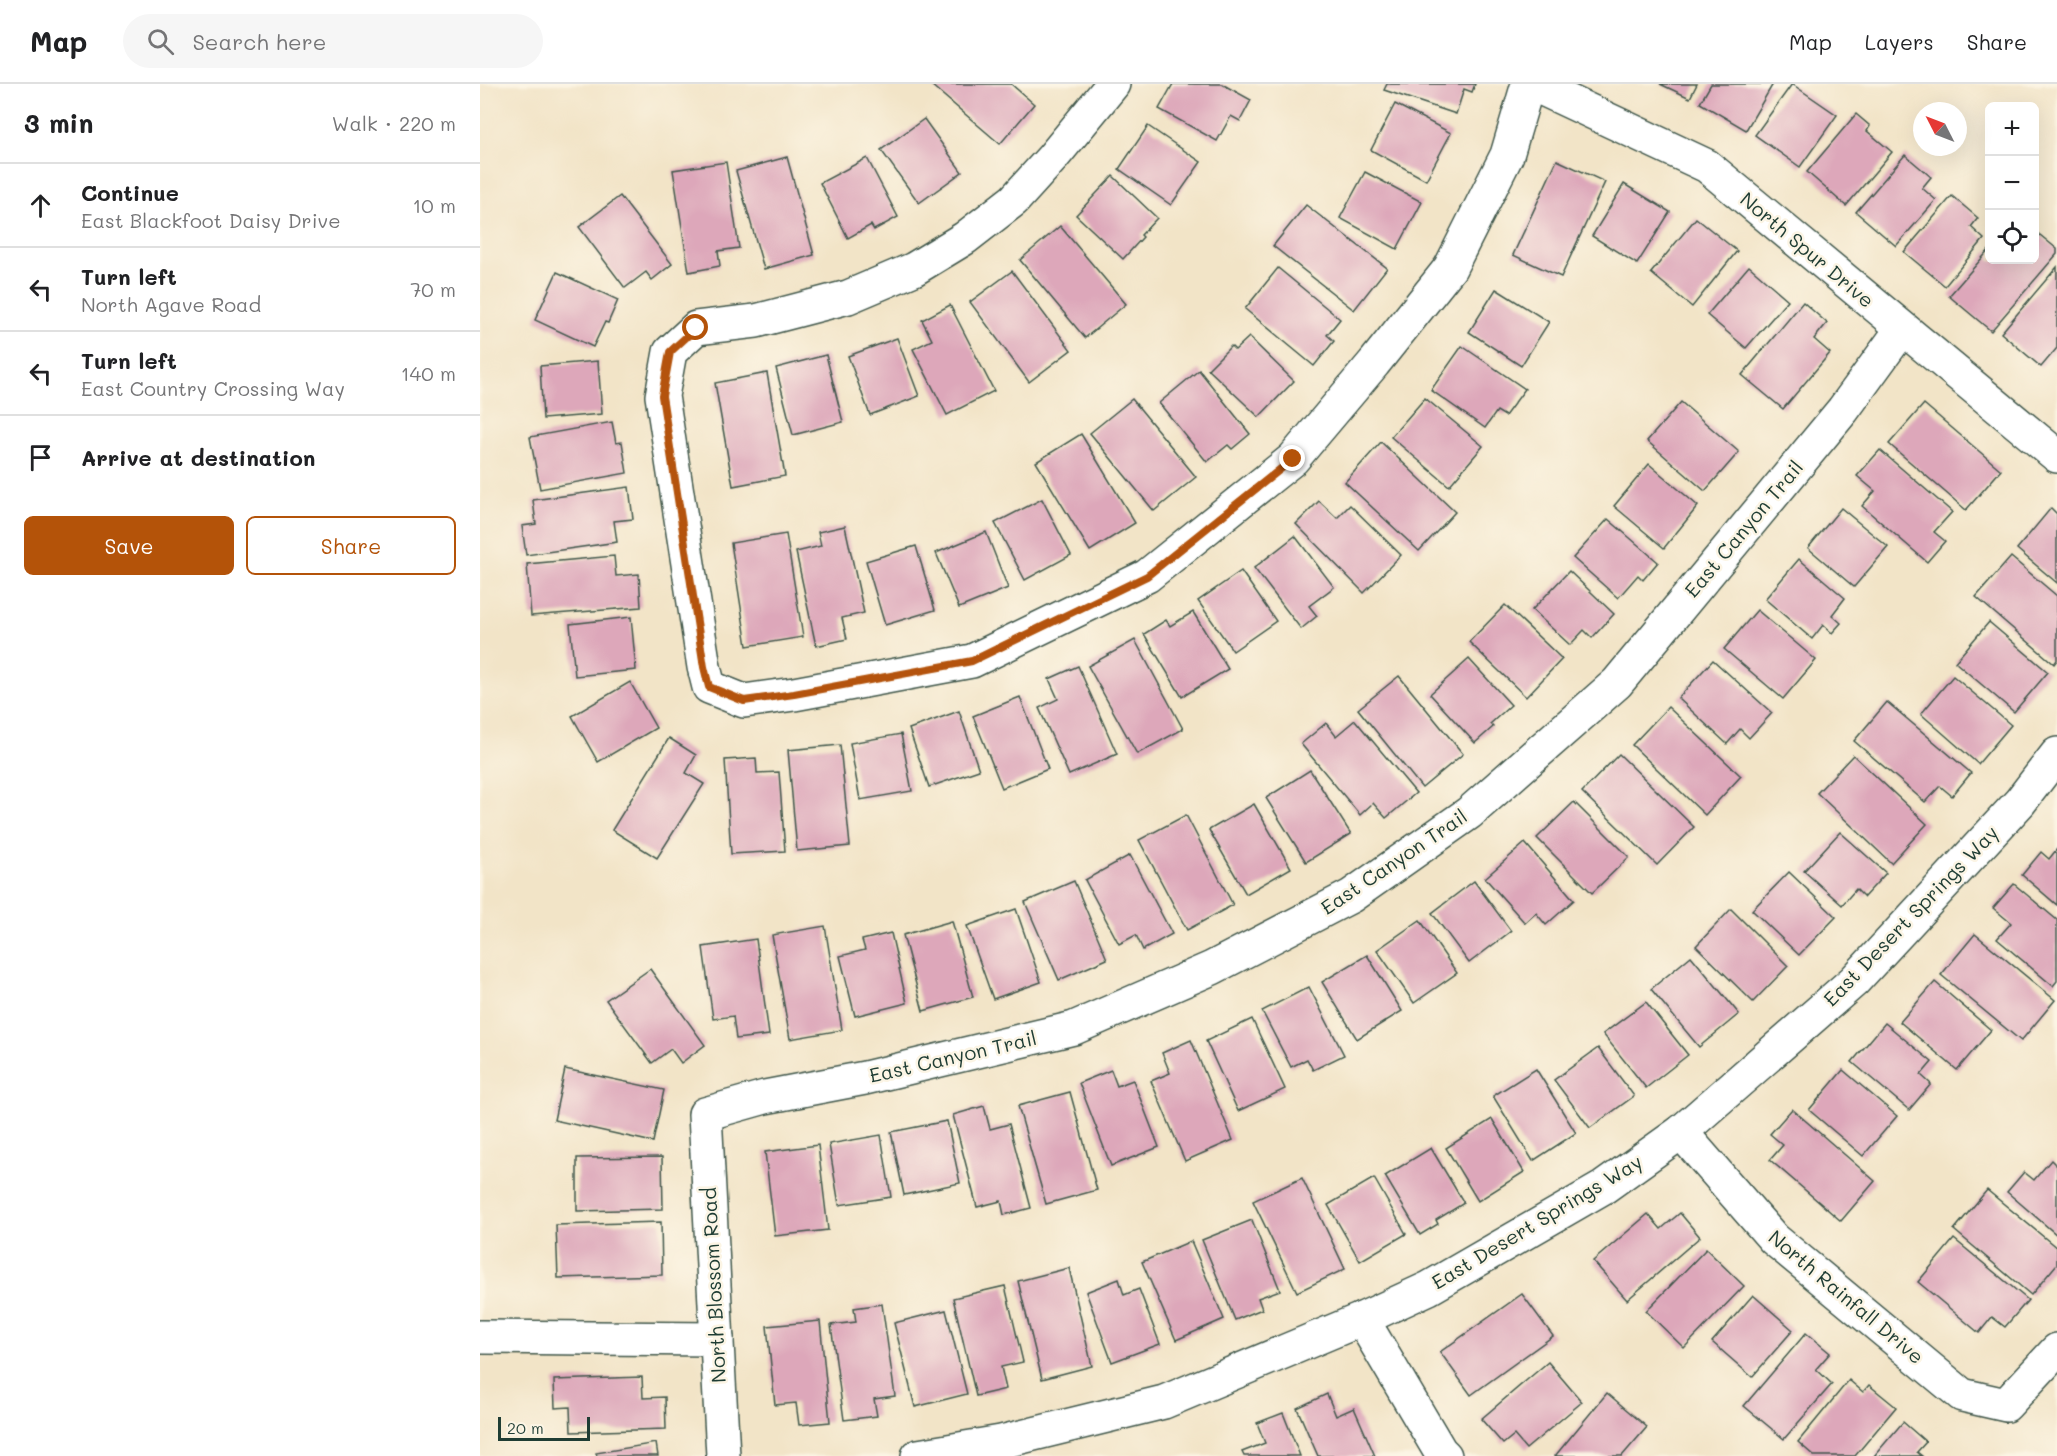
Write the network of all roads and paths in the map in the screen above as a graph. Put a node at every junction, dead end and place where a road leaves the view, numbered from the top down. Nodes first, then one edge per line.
1 (1113, 84) edge
2 (1530, 84) edge
3 (1902, 329) junction
4 (2057, 456) edge
5 (2057, 754) edge
6 (705, 1114) joint
7 (1682, 1132) junction
8 (1362, 1319) junction
9 (480, 1337) edge
10 (717, 1339) junction
11 (2057, 1350) edge
12 (723, 1456) edge
13 (918, 1456) edge
14 (1445, 1456) edge

1 - 2 street
2 - 3 street, North Spur Drive
3 - 4 street, North Spur Drive
3 - 6 street, East Canyon Trail
5 - 7 street, East Desert Springs Way
6 - 10 street, North Blossom Road
7 - 8 street, East Desert Springs Way
7 - 11 street, North Rainfall Drive
8 - 13 street, East Desert Springs Way
8 - 14 street
9 - 10 street
10 - 12 street, North Blossom Road

